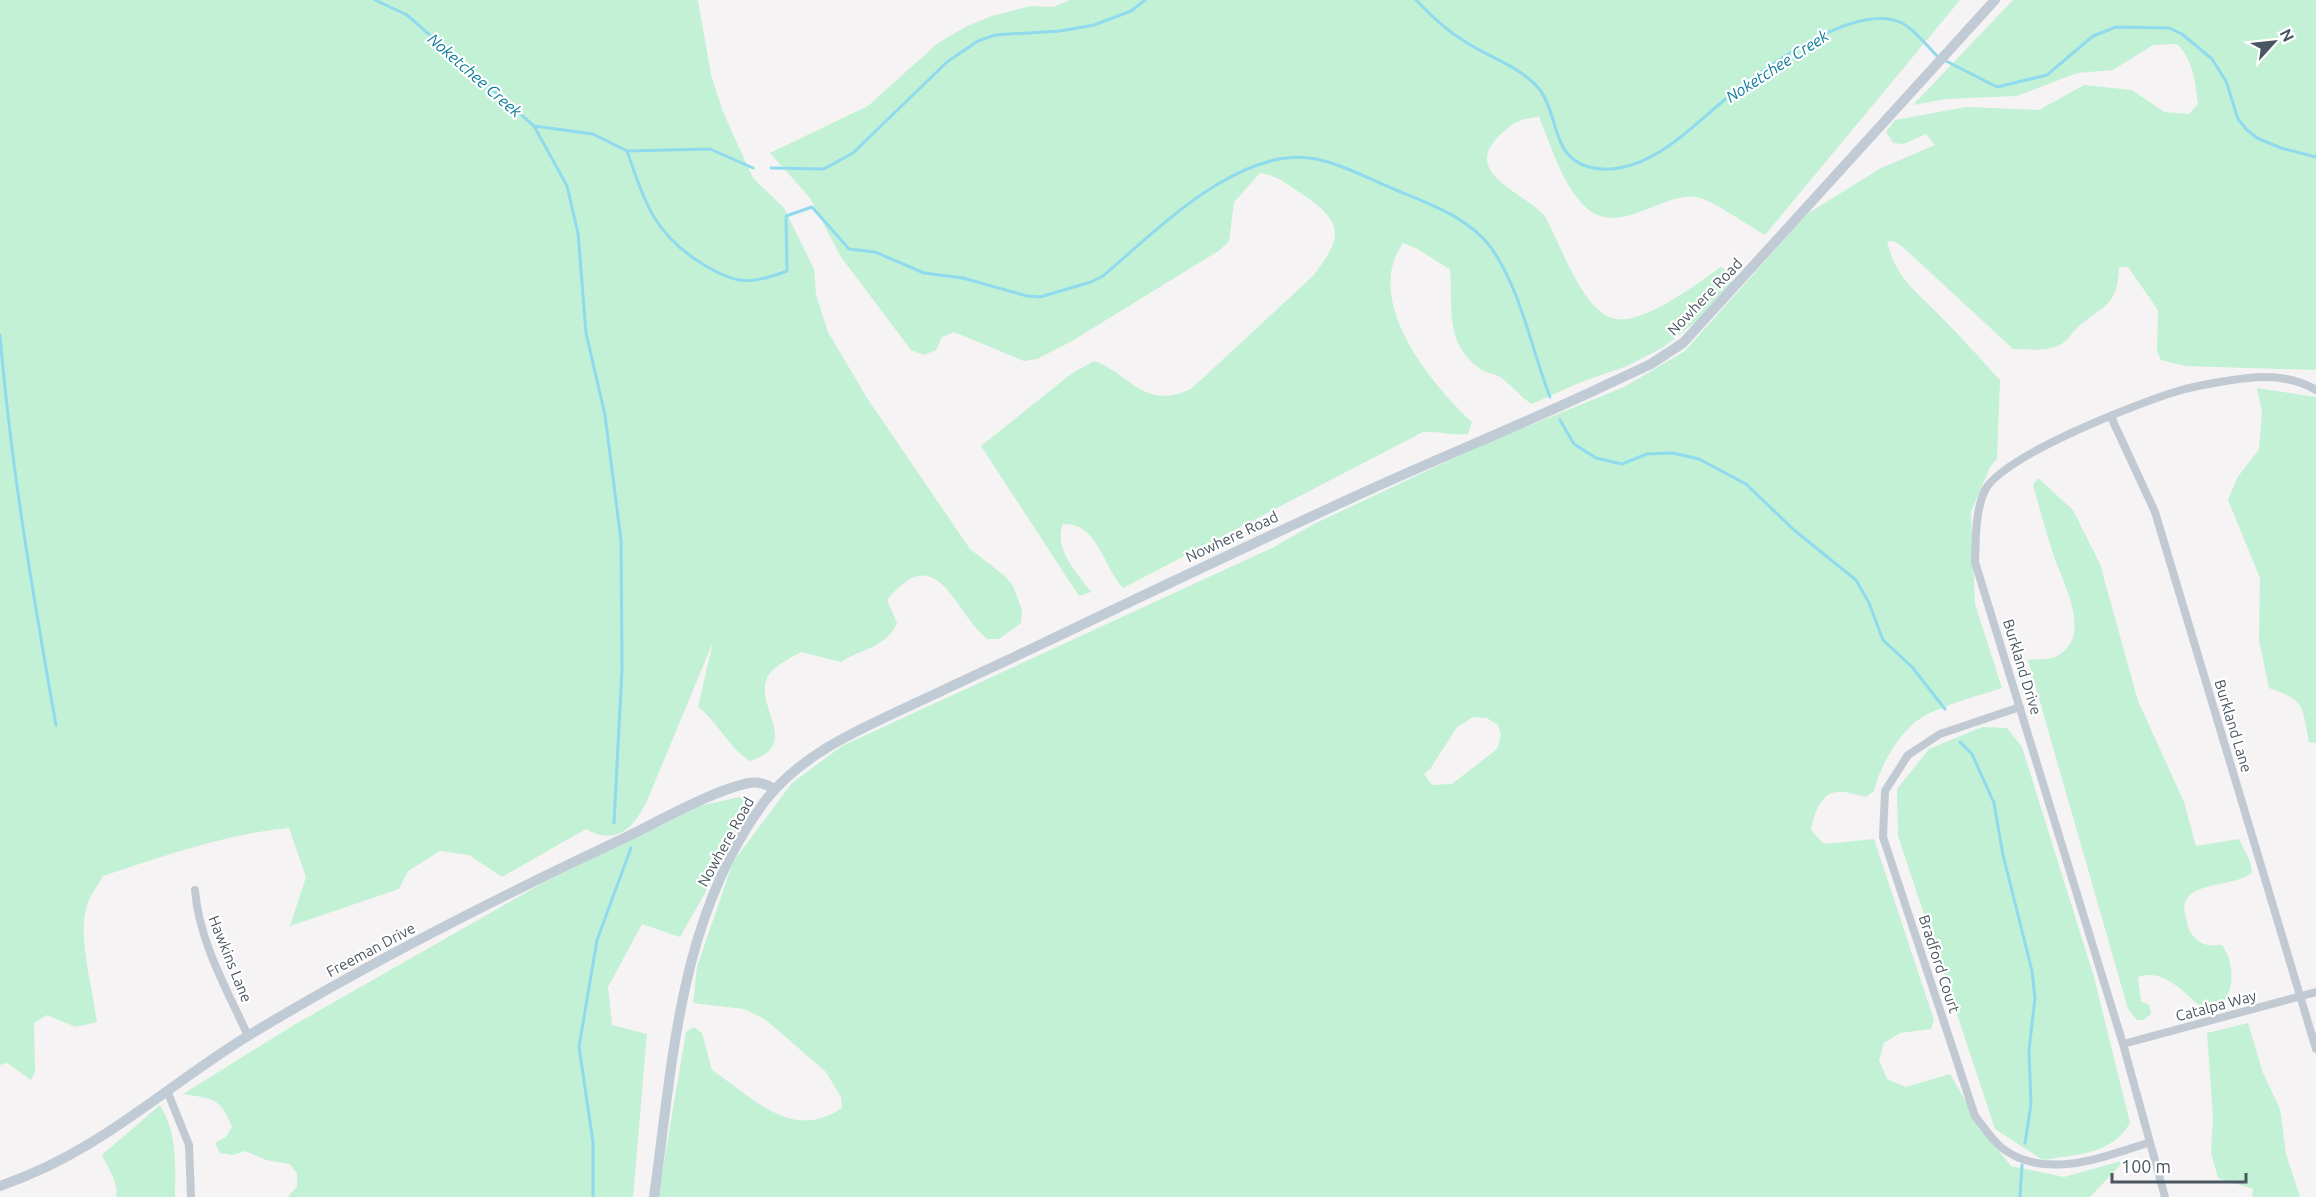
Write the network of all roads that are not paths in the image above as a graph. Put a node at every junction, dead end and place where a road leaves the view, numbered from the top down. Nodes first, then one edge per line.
1 (1995, 0) edge
2 (2316, 390) edge
3 (2110, 417) junction
4 (2020, 707) junction
5 (775, 789) junction
6 (195, 890) dead end
7 (2316, 992) edge
8 (2301, 998) junction
9 (248, 1036) junction
10 (2123, 1044) junction
11 (2316, 1049) edge
12 (168, 1093) junction
13 (2148, 1143) junction
14 (0, 1186) edge
15 (191, 1197) edge
16 (654, 1197) edge
17 (2165, 1197) edge

1 - 5 street, Nowhere Road
2 - 3 street, Burkland Drive
3 - 4 street, Burkland Drive
3 - 8 street, Burkland Lane
4 - 10 street, Burkland Drive
4 - 13 street, Bradford Court
5 - 9 street, Freeman Drive
5 - 16 street, Nowhere Road
6 - 9 street, Hawkins Lane
7 - 8 street, Catalpa Way
8 - 10 street, Catalpa Way
8 - 11 street, Burkland Lane
9 - 12 street, Freeman Drive
10 - 13 street, Burkland Drive
12 - 14 street, Freeman Drive
12 - 15 street
13 - 17 street, Burkland Drive

